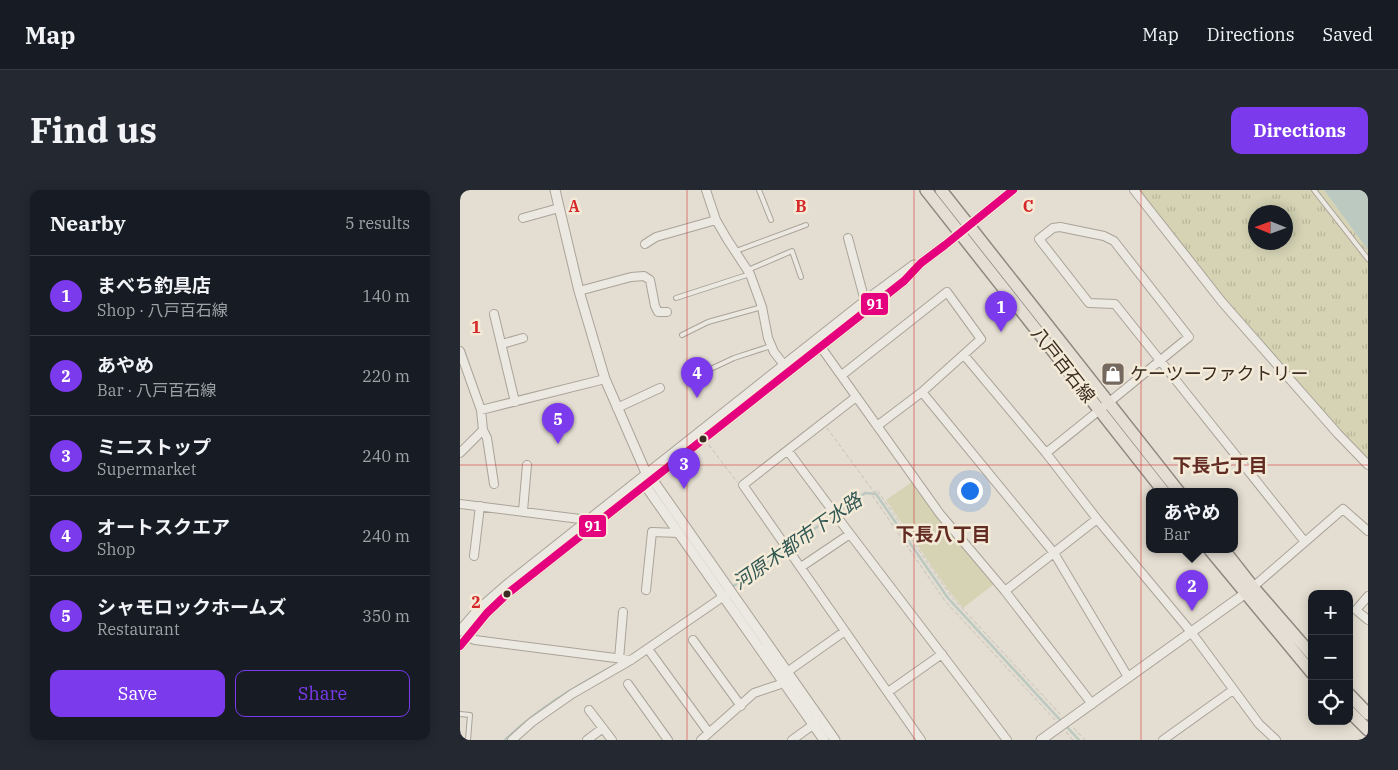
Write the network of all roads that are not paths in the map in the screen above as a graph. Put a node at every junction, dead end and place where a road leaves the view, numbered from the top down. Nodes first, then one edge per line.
1 (555, 190) edge
2 (706, 190) edge
3 (759, 190) edge
4 (926, 190) edge
5 (941, 190) edge
6 (1012, 190) edge
7 (1134, 190) edge
8 (1314, 190) edge
9 (560, 208) junction
10 (523, 218) dead end
11 (716, 220) junction
12 (771, 220) dead end
13 (806, 225) dead end
14 (970, 226) junction
15 (960, 234) junction
16 (848, 238) dead end
17 (645, 244) dead end
18 (945, 245) junction
19 (736, 251) junction
20 (1368, 259) edge
21 (749, 272) junction
22 (801, 278) dead end
23 (579, 291) junction
24 (676, 298) dead end
25 (865, 301) junction
26 (762, 307) junction
27 (667, 312) dead end
28 (494, 314) dead end
29 (682, 335) dead end
30 (522, 338) dead end
31 (818, 343) junction
32 (502, 344) junction
33 (771, 346) junction
34 (460, 351) edge
35 (964, 355) junction
36 (1160, 360) junction
37 (786, 368) junction
38 (463, 370) edge
39 (700, 374) dead end
40 (842, 375) junction
41 (605, 379) junction
42 (660, 388) dead end
43 (922, 392) junction
44 (856, 398) junction
45 (515, 402) junction
46 (1109, 402) junction
47 (617, 408) junction
48 (481, 410) junction
49 (1100, 411) junction
50 (877, 426) junction
51 (483, 430) junction
52 (788, 451) junction
53 (1046, 453) junction
54 (460, 454) edge
55 (527, 465) dead end
56 (1368, 465) edge
57 (648, 479) junction
58 (494, 484) dead end
59 (1161, 488) edge
60 (1176, 488) edge
61 (460, 504) edge
62 (480, 506) junction
63 (523, 511) junction
64 (1097, 519) junction
65 (588, 520) junction
66 (1368, 531) edge
67 (679, 533) junction
68 (850, 534) junction
69 (1304, 542) junction
70 (1054, 553) junction
71 (1213, 553) edge
72 (1226, 553) edge
73 (474, 556) dead end
74 (801, 567) junction
75 (646, 590) dead end
76 (1249, 590) junction
77 (1005, 591) junction
78 (727, 594) junction
79 (1368, 596) edge
80 (623, 612) dead end
81 (1368, 620) edge
82 (844, 631) junction
83 (1191, 632) junction
84 (464, 634) edge
85 (693, 640) dead end
86 (460, 646) edge
87 (648, 649) junction
88 (1308, 651) edge
89 (942, 654) junction
90 (618, 659) junction
91 (631, 660) junction
92 (1308, 668) edge
93 (783, 677) junction
94 (1128, 678) junction
95 (628, 684) dead end
96 (1233, 690) junction
97 (888, 692) junction
98 (1353, 698) edge
99 (1092, 704) junction
100 (741, 706) junction
101 (589, 710) dead end
102 (460, 714) edge
103 (1368, 714) edge
104 (1353, 715) edge
105 (817, 722) junction
106 (603, 728) junction
107 (1368, 730) edge
108 (709, 733) junction
109 (468, 740) edge
110 (512, 740) edge
111 (587, 740) edge
112 (612, 740) edge
113 (668, 740) edge
114 (701, 740) edge
115 (792, 740) edge
116 (824, 740) edge
117 (835, 740) edge
118 (921, 740) edge
119 (1007, 740) edge
120 (1041, 740) edge
121 (1163, 740) edge
122 (1275, 740) edge

1 - 9 street
2 - 11 street
3 - 12 lane
4 - 15 main road, 八戸百石線
5 - 14 main road, 八戸百石線
6 - 14 street
7 - 56 street
8 - 20 lane
9 - 10 street
9 - 23 street
11 - 17 street
11 - 19 street
13 - 19 lane
14 - 15 street
14 - 46 main road, 八戸百石線
15 - 18 street
15 - 49 main road, 八戸百石線
16 - 25 street
18 - 25 street
18 - 31 street
19 - 21 street
21 - 22 lane
21 - 24 lane
21 - 26 street
23 - 27 street
23 - 41 street
25 - 31 street
26 - 29 lane
26 - 33 street
28 - 32 street
30 - 32 street
31 - 37 street
31 - 40 street
32 - 45 street
33 - 37 street
33 - 39 lane
34 - 38 street
35 - 40 street
35 - 43 street
35 - 53 street
36 - 36 street
36 - 46 street
36 - 69 street
37 - 57 street
38 - 48 street
40 - 44 street
41 - 45 street
41 - 47 street
42 - 47 street
43 - 50 street
43 - 70 street
44 - 50 street
44 - 52 street
45 - 48 street
46 - 49 street
46 - 60 main road, 八戸百石線
47 - 57 street
48 - 51 street
49 - 53 street
49 - 59 main road, 八戸百石線
50 - 77 street
51 - 54 street
51 - 58 street
52 - 68 street
52 - 74 street
53 - 64 street
55 - 63 street
57 - 65 street
57 - 67 street
57 - 78 street
57 - 84 street
61 - 62 street
62 - 63 street
62 - 73 street
63 - 65 street
64 - 70 street
64 - 83 street
65 - 84 street
66 - 69 street
67 - 75 street
67 - 78 street
68 - 74 street
68 - 89 street
69 - 76 street
70 - 77 street
70 - 94 street
71 - 76 main road
72 - 76 main road
74 - 82 street
76 - 83 street
76 - 88 main road
76 - 92 main road
77 - 99 street
78 - 87 street
78 - 93 street
79 - 81 street
80 - 90 street
82 - 93 street
82 - 97 street
83 - 94 street
83 - 96 street
84 - 86 street
84 - 90 street
85 - 100 street
87 - 91 street
87 - 108 street
89 - 97 street
89 - 119 street
90 - 91 street
91 - 110 street
93 - 100 street
93 - 105 street
94 - 99 street
95 - 113 street
96 - 121 street
96 - 122 street
97 - 118 street
98 - 103 main road
99 - 120 street
100 - 108 street
101 - 106 street
102 - 109 lane
104 - 107 main road
105 - 115 street
105 - 116 street
105 - 117 street
106 - 111 street
106 - 112 street
108 - 114 street

